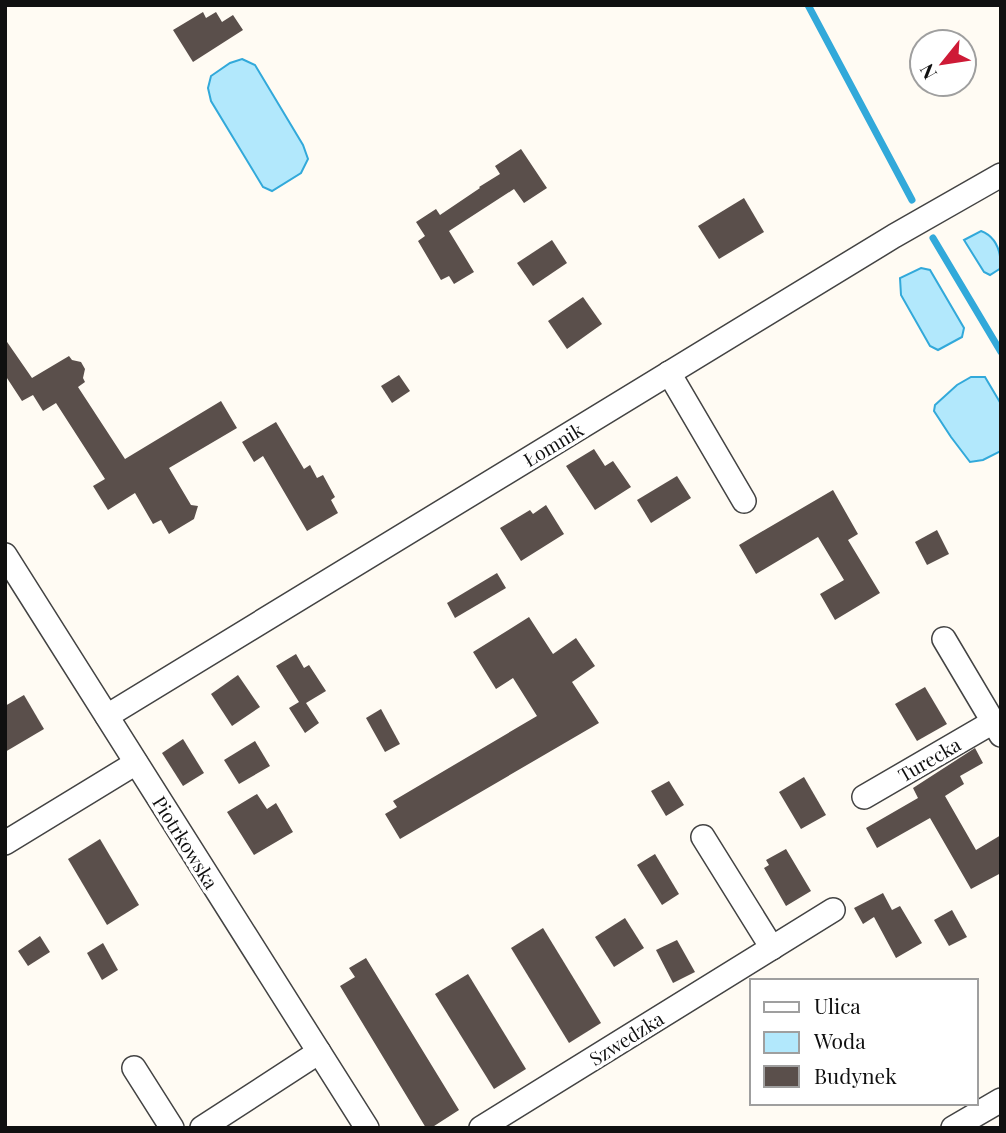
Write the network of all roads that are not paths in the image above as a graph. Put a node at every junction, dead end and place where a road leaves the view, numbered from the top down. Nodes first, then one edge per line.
1 (1001, 175) edge
2 (669, 373) junction
3 (744, 501) dead end
4 (5, 555) edge
5 (944, 639) dead end
6 (107, 716) junction
7 (997, 729) edge
8 (136, 763) junction
9 (864, 797) dead end
10 (703, 837) dead end
11 (5, 843) edge
12 (833, 910) dead end
13 (772, 948) junction
14 (319, 1052) junction
15 (134, 1068) dead end
16 (1001, 1100) edge
17 (172, 1128) edge
18 (202, 1128) edge
19 (367, 1128) edge
20 (481, 1128) edge
21 (953, 1128) edge

1 - 2 street, Łomnik
2 - 3 street
2 - 6 street, Łomnik
4 - 6 street, Piotrkowska
5 - 7 street, Turecka
6 - 8 street, Piotrkowska
7 - 9 street, Turecka
8 - 11 street
8 - 14 street, Piotrkowska
10 - 13 street
12 - 13 street, Szwedzka
13 - 20 street, Szwedzka
14 - 18 street
14 - 19 street, Piotrkowska
15 - 17 street
16 - 21 street

